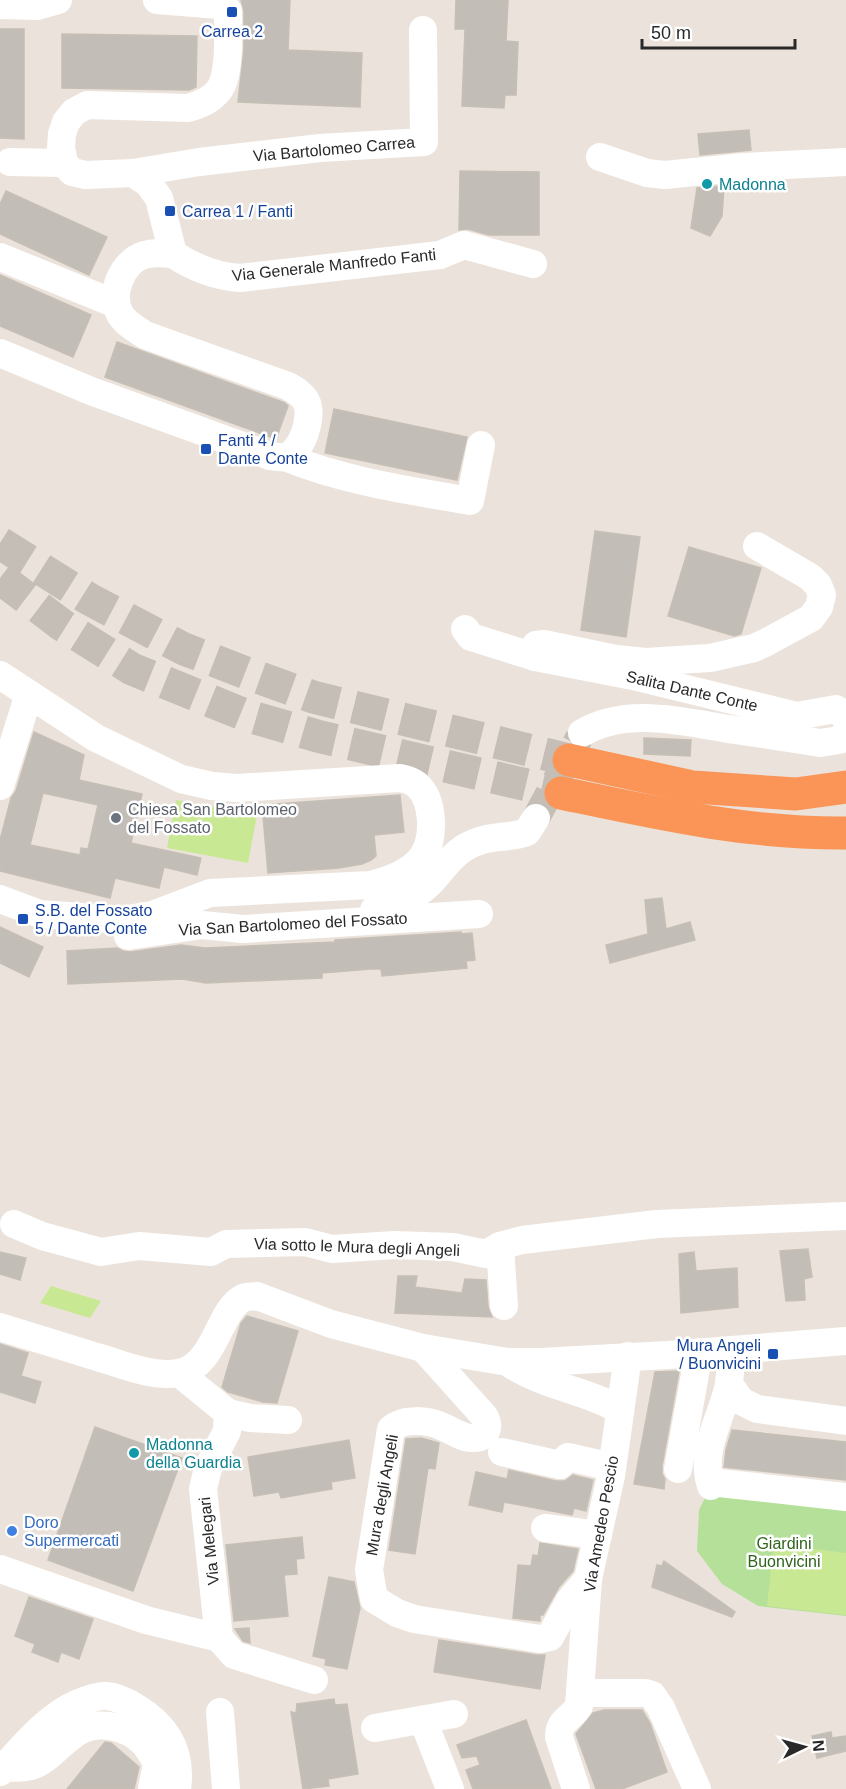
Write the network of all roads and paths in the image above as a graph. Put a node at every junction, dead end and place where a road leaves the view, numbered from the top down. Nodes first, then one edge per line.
1 (58, 0) edge
2 (157, 0) edge
3 (0, 5) edge
4 (229, 5) edge
5 (423, 30) dead end
6 (600, 157) dead end
7 (10, 162) dead end
8 (846, 162) edge
9 (64, 163) junction
10 (133, 172) junction
11 (173, 254) junction
12 (0, 257) edge
13 (537, 270) dead end
14 (116, 304) junction
15 (0, 352) edge
16 (481, 445) dead end
17 (285, 457) junction
18 (757, 546) dead end
19 (465, 629) dead end
20 (535, 657) junction
21 (0, 675) edge
22 (29, 694) junction
23 (846, 717) edge
24 (846, 734) edge
25 (575, 747) joint
26 (0, 786) edge
27 (846, 787) edge
28 (561, 793) tunnel mouth
29 (536, 818) tunnel mouth
30 (846, 833) edge
31 (0, 899) edge
32 (40, 914) junction
33 (479, 914) dead end
34 (202, 925) junction
35 (846, 1216) edge
36 (14, 1224) dead end
37 (500, 1246) junction
38 (504, 1306) dead end
39 (0, 1327) edge
40 (846, 1341) edge
41 (423, 1347) junction
42 (732, 1350) junction
43 (699, 1352) junction
44 (628, 1356) junction
45 (508, 1362) junction
46 (179, 1373) junction
47 (729, 1384) junction
48 (620, 1410) junction
49 (228, 1413) junction
50 (288, 1420) dead end
51 (846, 1421) edge
52 (502, 1452) dead end
53 (612, 1467) junction
54 (678, 1469) dead end
55 (846, 1497) edge
56 (545, 1528) dead end
57 (598, 1535) junction
58 (0, 1569) edge
59 (588, 1579) junction
60 (219, 1638) junction
61 (314, 1680) dead end
62 (580, 1693) junction
63 (220, 1712) dead end
64 (454, 1714) dead end
65 (423, 1720) junction
66 (375, 1728) dead end
67 (2, 1769) edge
68 (152, 1789) edge
69 (177, 1789) edge
70 (226, 1789) edge
71 (450, 1789) edge
72 (576, 1789) edge
73 (697, 1789) edge

1 - 3 street
2 - 4 street
4 - 9 street
5 - 10 street, Via Bartolomeo Carrea
6 - 8 street
7 - 9 street
9 - 10 street, Via Bartolomeo Carrea
10 - 11 street
11 - 13 street, Via Generale Manfredo Fanti
11 - 14 street
12 - 14 street
14 - 17 street
15 - 17 street
16 - 17 street
18 - 20 street, Salita Dante Conte
19 - 20 street, Salita Dante Conte
20 - 23 street, Salita Dante Conte
21 - 22 street, Via San Bartolomeo del Fossato
22 - 26 street
22 - 32 street, Via San Bartolomeo del Fossato
24 - 25 street, Salita Dante Conte
25 - 27 highway
28 - 30 highway
29 - 34 street
31 - 32 street, Via San Bartolomeo del Fossato
32 - 34 street, Via San Bartolomeo del Fossato
33 - 34 street, Via San Bartolomeo del Fossato
35 - 37 street, Via sotto le Mura degli Angeli
36 - 37 street, Via sotto le Mura degli Angeli
37 - 38 street
39 - 46 street
40 - 42 street
41 - 45 street
41 - 46 street
41 - 59 street, Mura degli Angeli
42 - 43 street
42 - 47 street
43 - 44 street
43 - 54 street
44 - 45 street
44 - 48 street, Via Amedeo Pescio
45 - 48 street
46 - 49 street
47 - 51 street
47 - 55 street
48 - 53 street, Via Amedeo Pescio
49 - 50 street
49 - 60 street, Via Melegari
52 - 53 street
53 - 57 street, Via Amedeo Pescio
56 - 57 street
57 - 59 street, Via Amedeo Pescio
58 - 60 street
59 - 62 street, Via Amedeo Pescio
60 - 61 street
62 - 72 street, Via Amedeo Pescio
62 - 73 street
63 - 70 street
64 - 65 street
65 - 66 street
65 - 71 street
67 - 68 street
67 - 69 street

